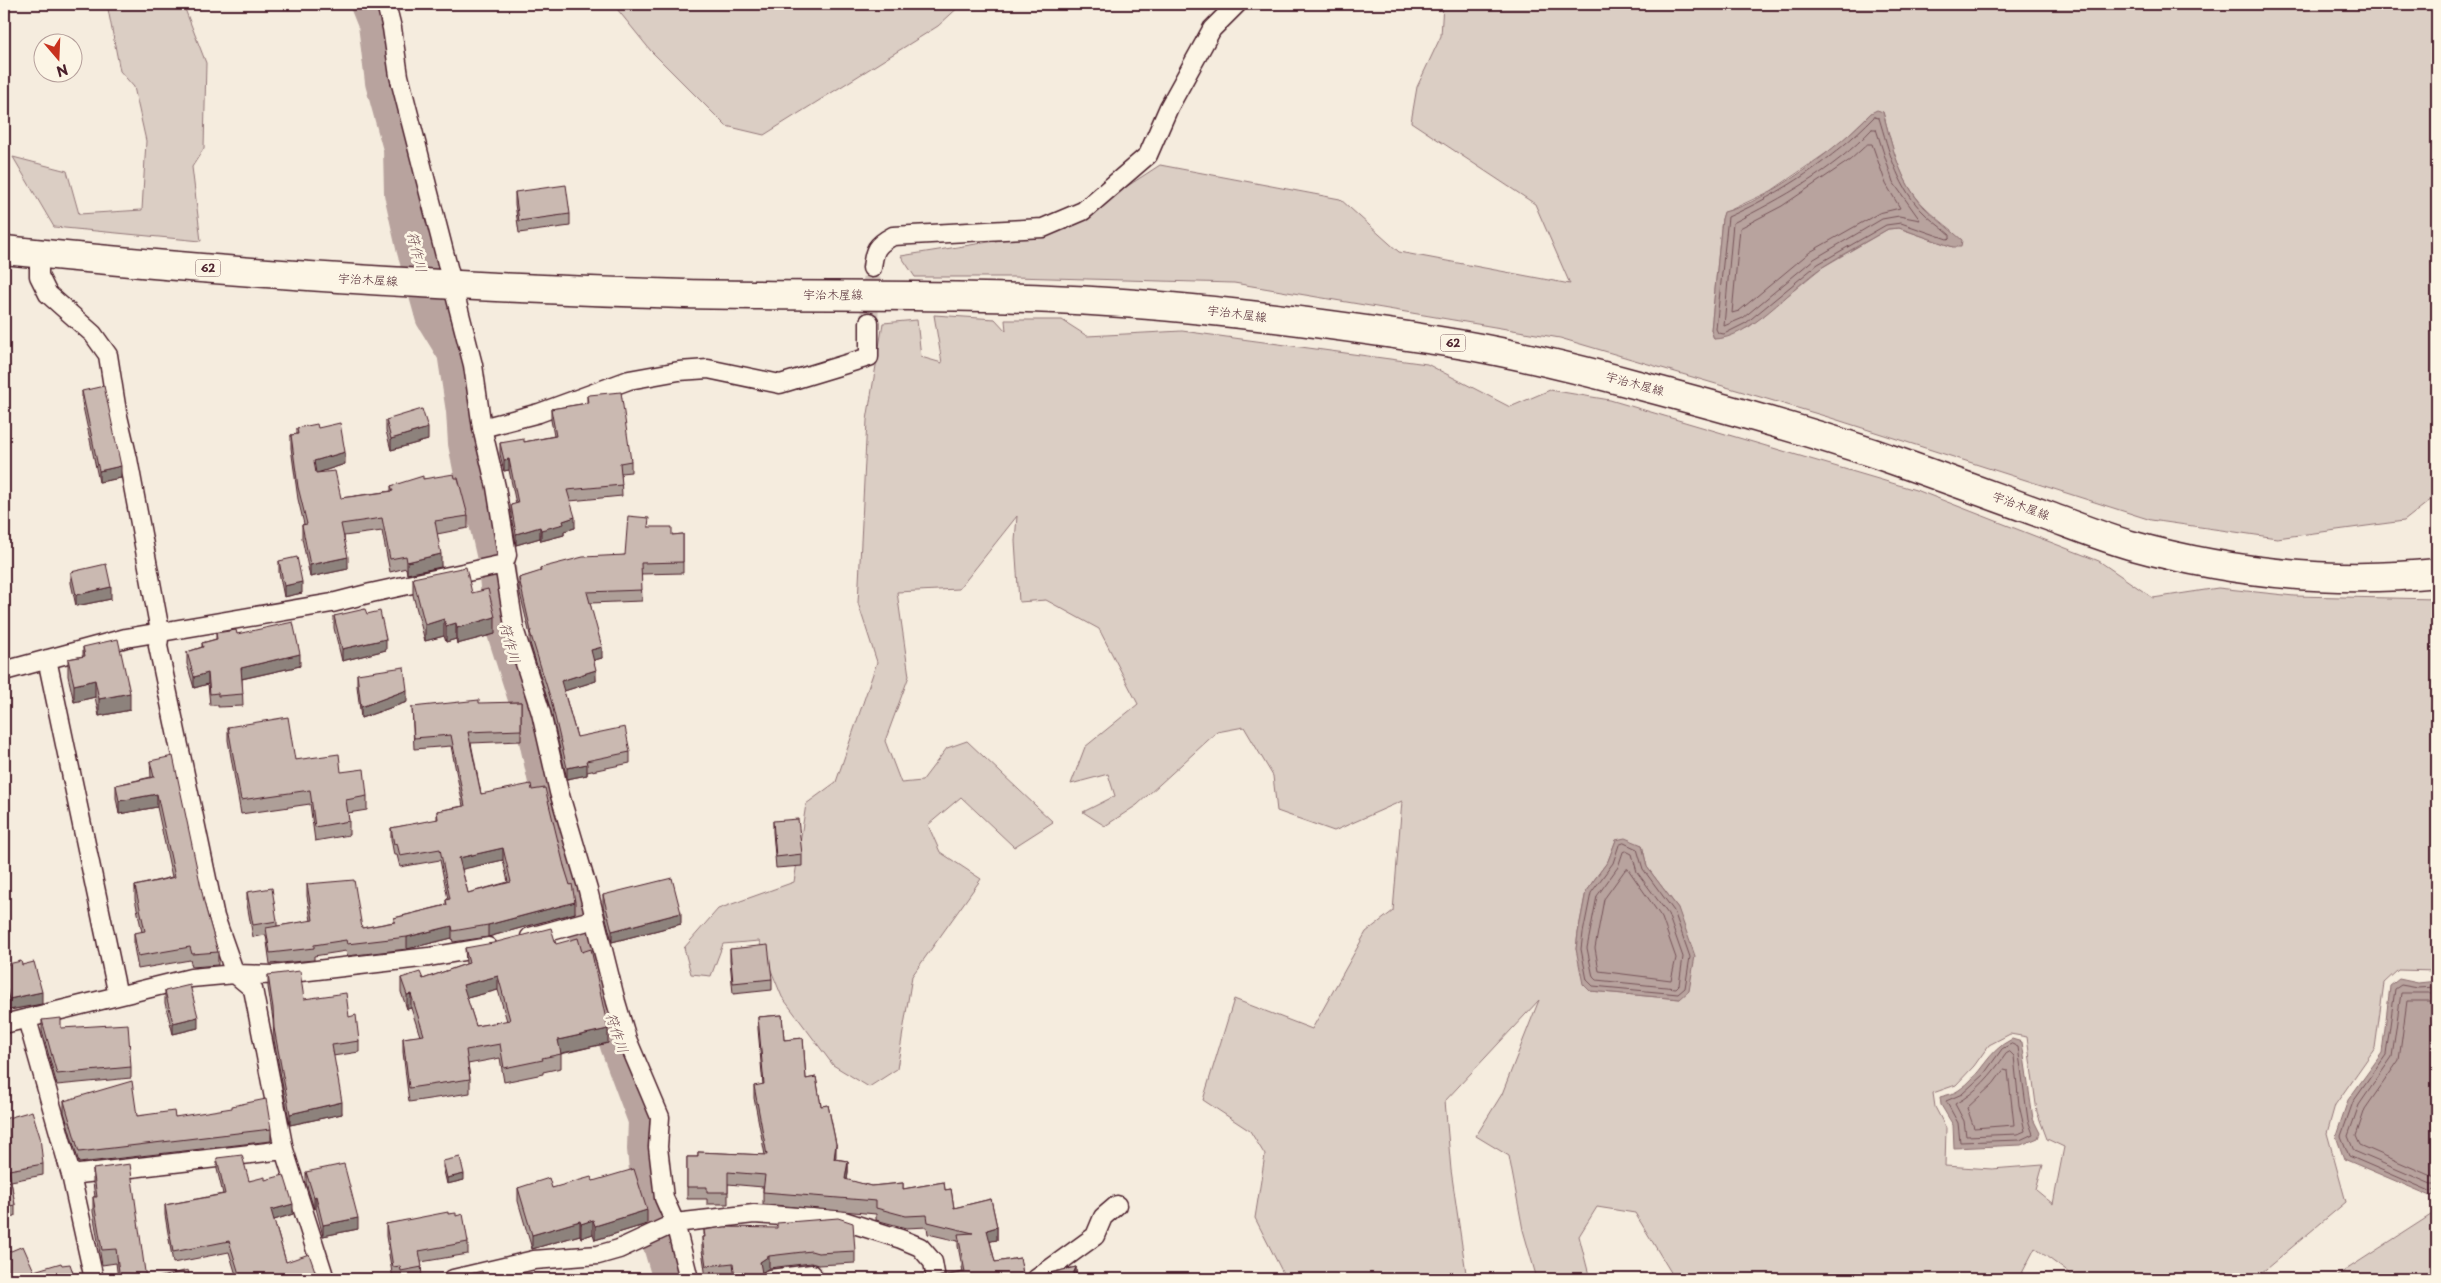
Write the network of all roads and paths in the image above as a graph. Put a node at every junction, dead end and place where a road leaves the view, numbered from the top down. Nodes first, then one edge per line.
1 (386, 4) edge
2 (1237, 4) edge
3 (4, 250) edge
4 (39, 253) junction
5 (872, 268) tunnel mouth
6 (434, 284) junction
7 (869, 322) tunnel mouth
8 (482, 428) junction
9 (503, 564) junction
10 (2437, 573) edge
11 (160, 632) junction
12 (47, 659) junction
13 (4, 671) edge
14 (594, 919) junction
15 (235, 974) junction
16 (118, 996) junction
17 (27, 1019) junction
18 (4, 1024) edge
19 (284, 1150) junction
20 (72, 1175) junction
21 (1117, 1205) dead end
22 (675, 1223) junction
23 (94, 1279) edge
24 (325, 1279) edge
25 (453, 1279) edge
26 (689, 1279) edge
27 (770, 1279) edge
28 (813, 1279) edge
29 (936, 1279) edge
30 (1036, 1279) edge

1 - 6 street
2 - 5 street
3 - 4 main road, 宇治木屋線 / 62
4 - 6 main road, 宇治木屋線 / 62
4 - 11 street
6 - 8 street
6 - 10 main road, 宇治木屋線 / 62
7 - 8 street
8 - 9 street
9 - 11 street
9 - 14 street
11 - 12 street
11 - 15 street
12 - 13 street
12 - 16 street
14 - 15 street
14 - 22 street
15 - 16 street
15 - 19 street
16 - 17 street
17 - 18 street
17 - 20 street
19 - 20 street
19 - 24 street
20 - 23 street
21 - 30 street
22 - 25 street
22 - 26 street
22 - 29 street
27 - 28 street

